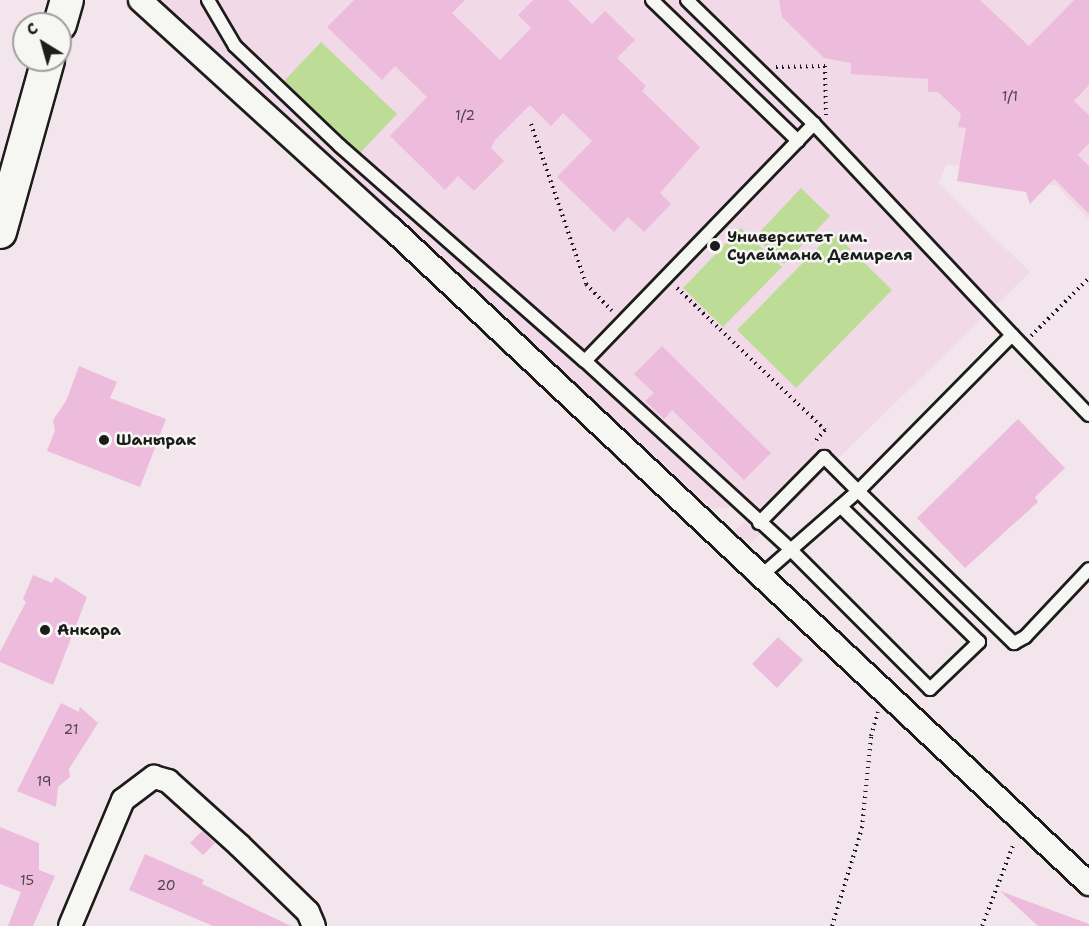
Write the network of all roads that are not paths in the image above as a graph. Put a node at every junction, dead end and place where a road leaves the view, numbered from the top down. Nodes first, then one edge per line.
1 (140, 0) edge
2 (208, 0) edge
3 (652, 0) edge
4 (687, 0) edge
5 (45, 72) edge
6 (814, 124) junction
7 (798, 141) junction
8 (0, 232) edge
9 (1012, 335) junction
10 (585, 361) junction
11 (1089, 416) edge
12 (858, 491) junction
13 (840, 506) junction
14 (759, 523) junction
15 (790, 549) junction
16 (1089, 569) edge
17 (762, 575) junction
18 (1089, 884) edge
19 (70, 926) edge
20 (314, 926) edge

1 - 17 street
2 - 10 lane
3 - 7 lane
4 - 6 lane
5 - 8 main road
6 - 7 lane
6 - 9 lane
7 - 10 lane
9 - 11 lane
9 - 12 lane
10 - 14 lane
12 - 13 lane
12 - 14 lane
12 - 16 lane
13 - 15 lane
13 - 15 lane
14 - 15 lane
15 - 17 lane
17 - 18 street
19 - 20 street

